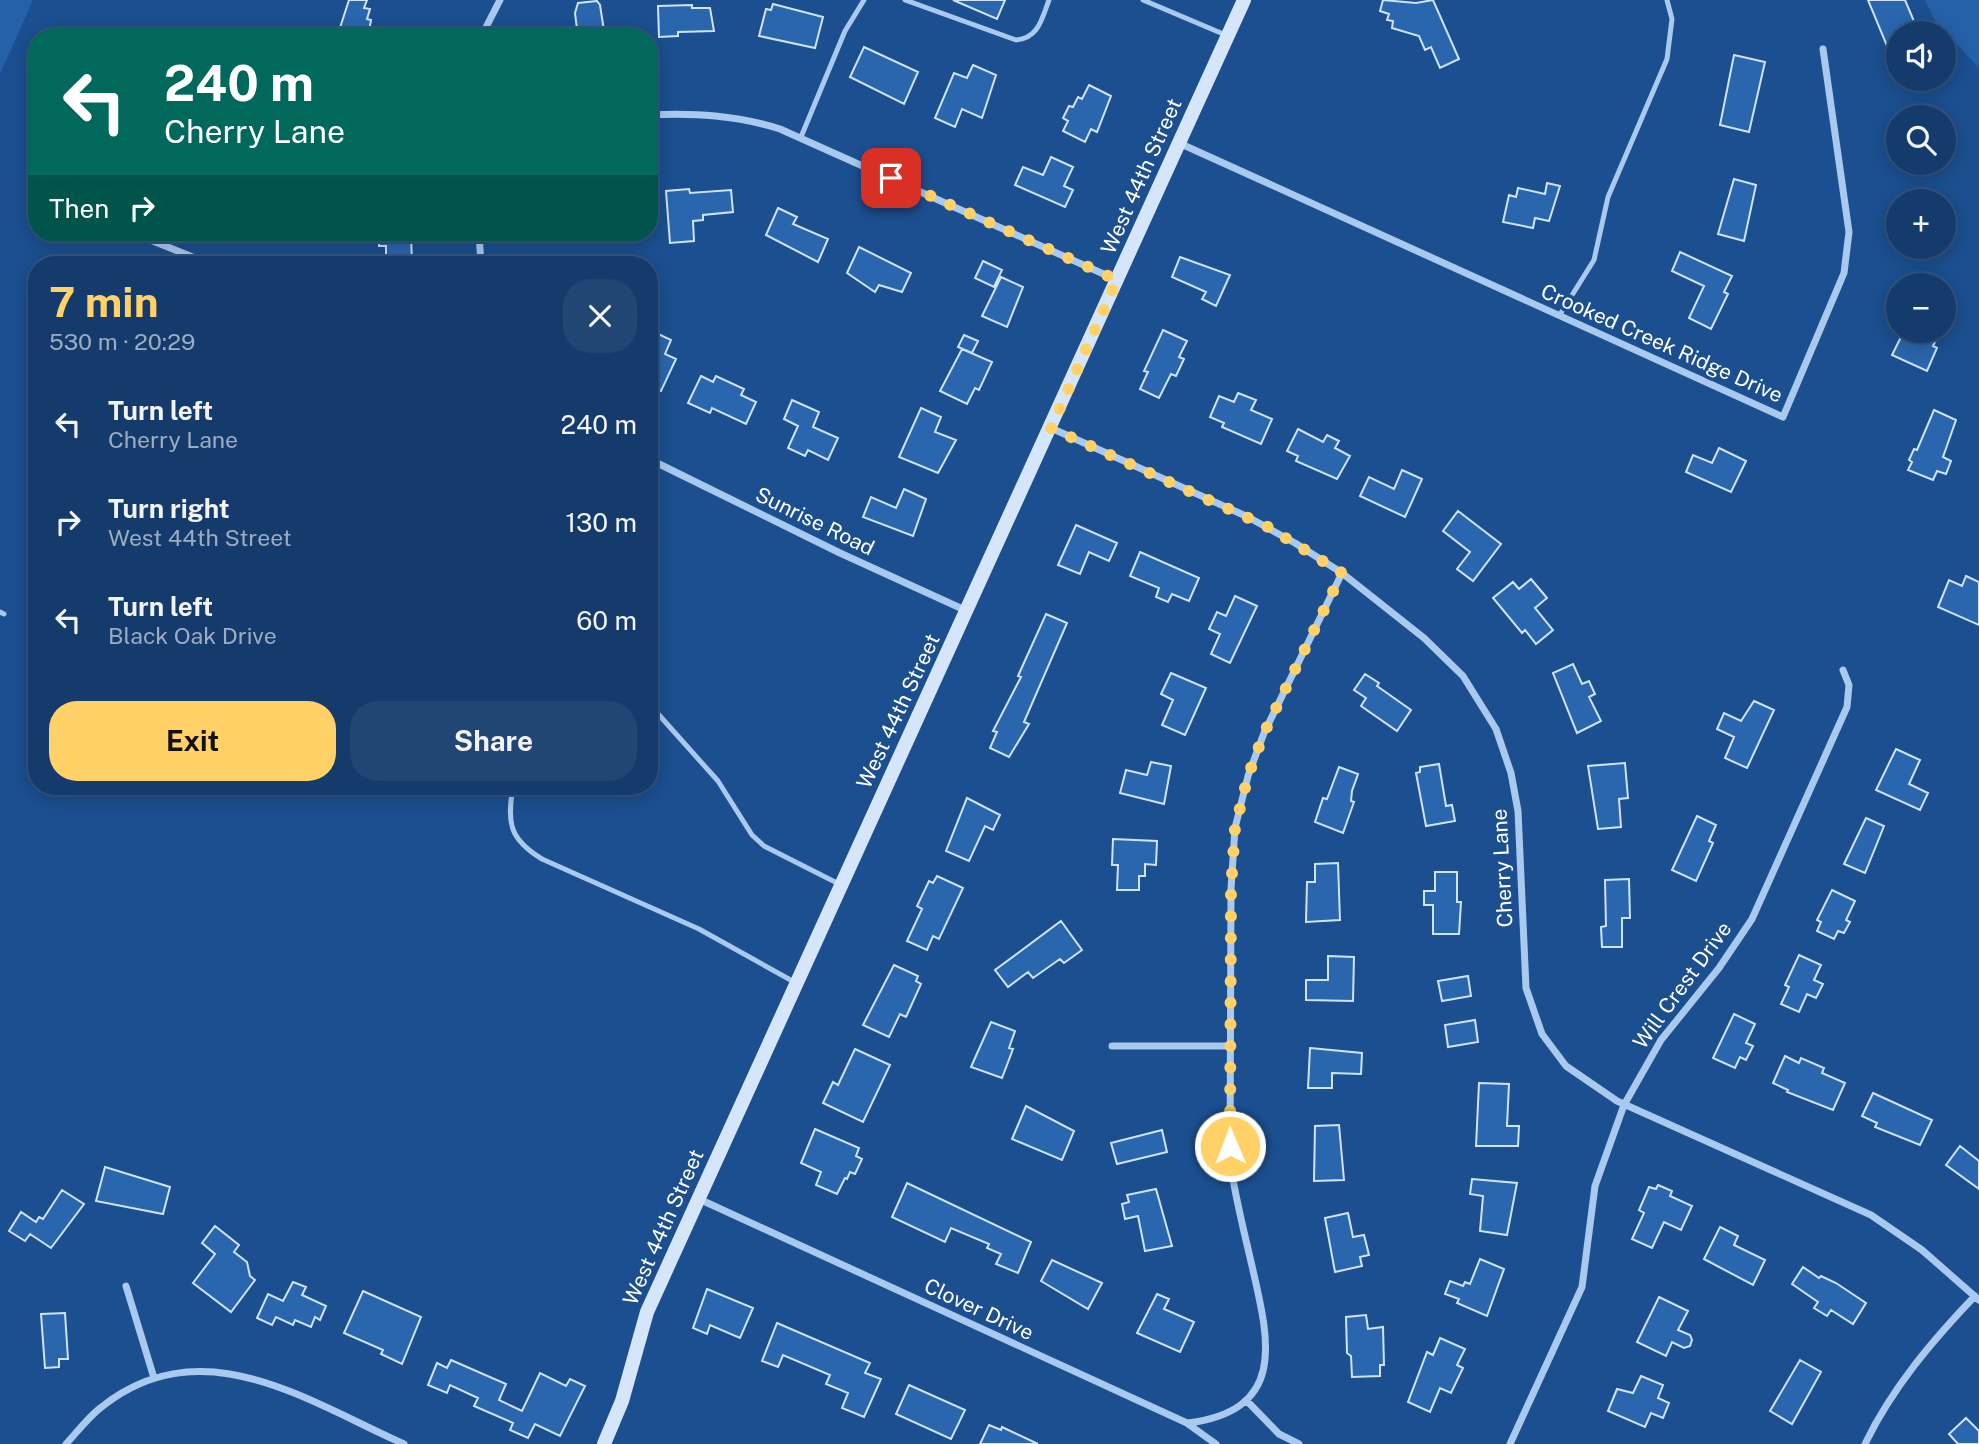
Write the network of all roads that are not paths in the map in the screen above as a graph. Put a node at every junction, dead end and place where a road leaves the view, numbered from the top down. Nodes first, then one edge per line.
1 (500, 0) edge
2 (863, 0) edge
3 (905, 0) edge
4 (1049, 0) edge
5 (1143, 0) edge
6 (1244, 0) edge
7 (1667, 0) edge
8 (486, 28) edge
9 (1227, 36) junction
10 (1823, 49) dead end
11 (658, 115) edge
12 (802, 137) junction
13 (1179, 143) junction
14 (155, 242) edge
15 (190, 256) edge
16 (1117, 280) junction
17 (1559, 316) junction
18 (1051, 428) junction
19 (658, 463) edge
20 (1342, 573) junction
21 (967, 611) junction
22 (1843, 670) dead end
23 (659, 715) edge
24 (512, 795) edge
25 (841, 885) junction
26 (796, 983) junction
27 (1112, 1046) dead end
28 (1229, 1046) junction
29 (1624, 1105) junction
30 (698, 1199) junction
31 (126, 1286) dead end
32 (1977, 1298) edge
33 (154, 1378) junction
34 (1247, 1401) junction
35 (1187, 1423) junction
36 (66, 1444) edge
37 (404, 1444) edge
38 (604, 1444) edge
39 (1216, 1444) edge
40 (1299, 1444) edge
41 (1510, 1444) edge
42 (1865, 1444) edge

1 - 8 street
2 - 12 lane
3 - 4 lane
5 - 9 lane
6 - 9 street, West 44th Street
7 - 17 lane
9 - 13 street, West 44th Street
10 - 17 street, Crooked Creek Ridge Drive
11 - 12 street
12 - 16 street
13 - 16 street, West 44th Street
13 - 17 street, Crooked Creek Ridge Drive
14 - 15 street
16 - 18 street, West 44th Street
18 - 20 street, Cherry Lane
18 - 21 street, West 44th Street
19 - 21 street, Sunrise Road
20 - 28 street
20 - 29 street, Cherry Lane
21 - 25 street, West 44th Street
22 - 29 street, Will Crest Drive
23 - 25 lane
24 - 26 lane
25 - 26 street, West 44th Street
26 - 30 street, West 44th Street
27 - 28 street
28 - 34 street
29 - 32 street, Cherry Lane
29 - 41 street, Will Crest Drive
30 - 35 street, Clover Drive
30 - 38 street, West 44th Street
31 - 33 street
32 - 42 street
33 - 36 street
33 - 37 street
34 - 35 street
34 - 40 street
35 - 39 street, Clover Drive

